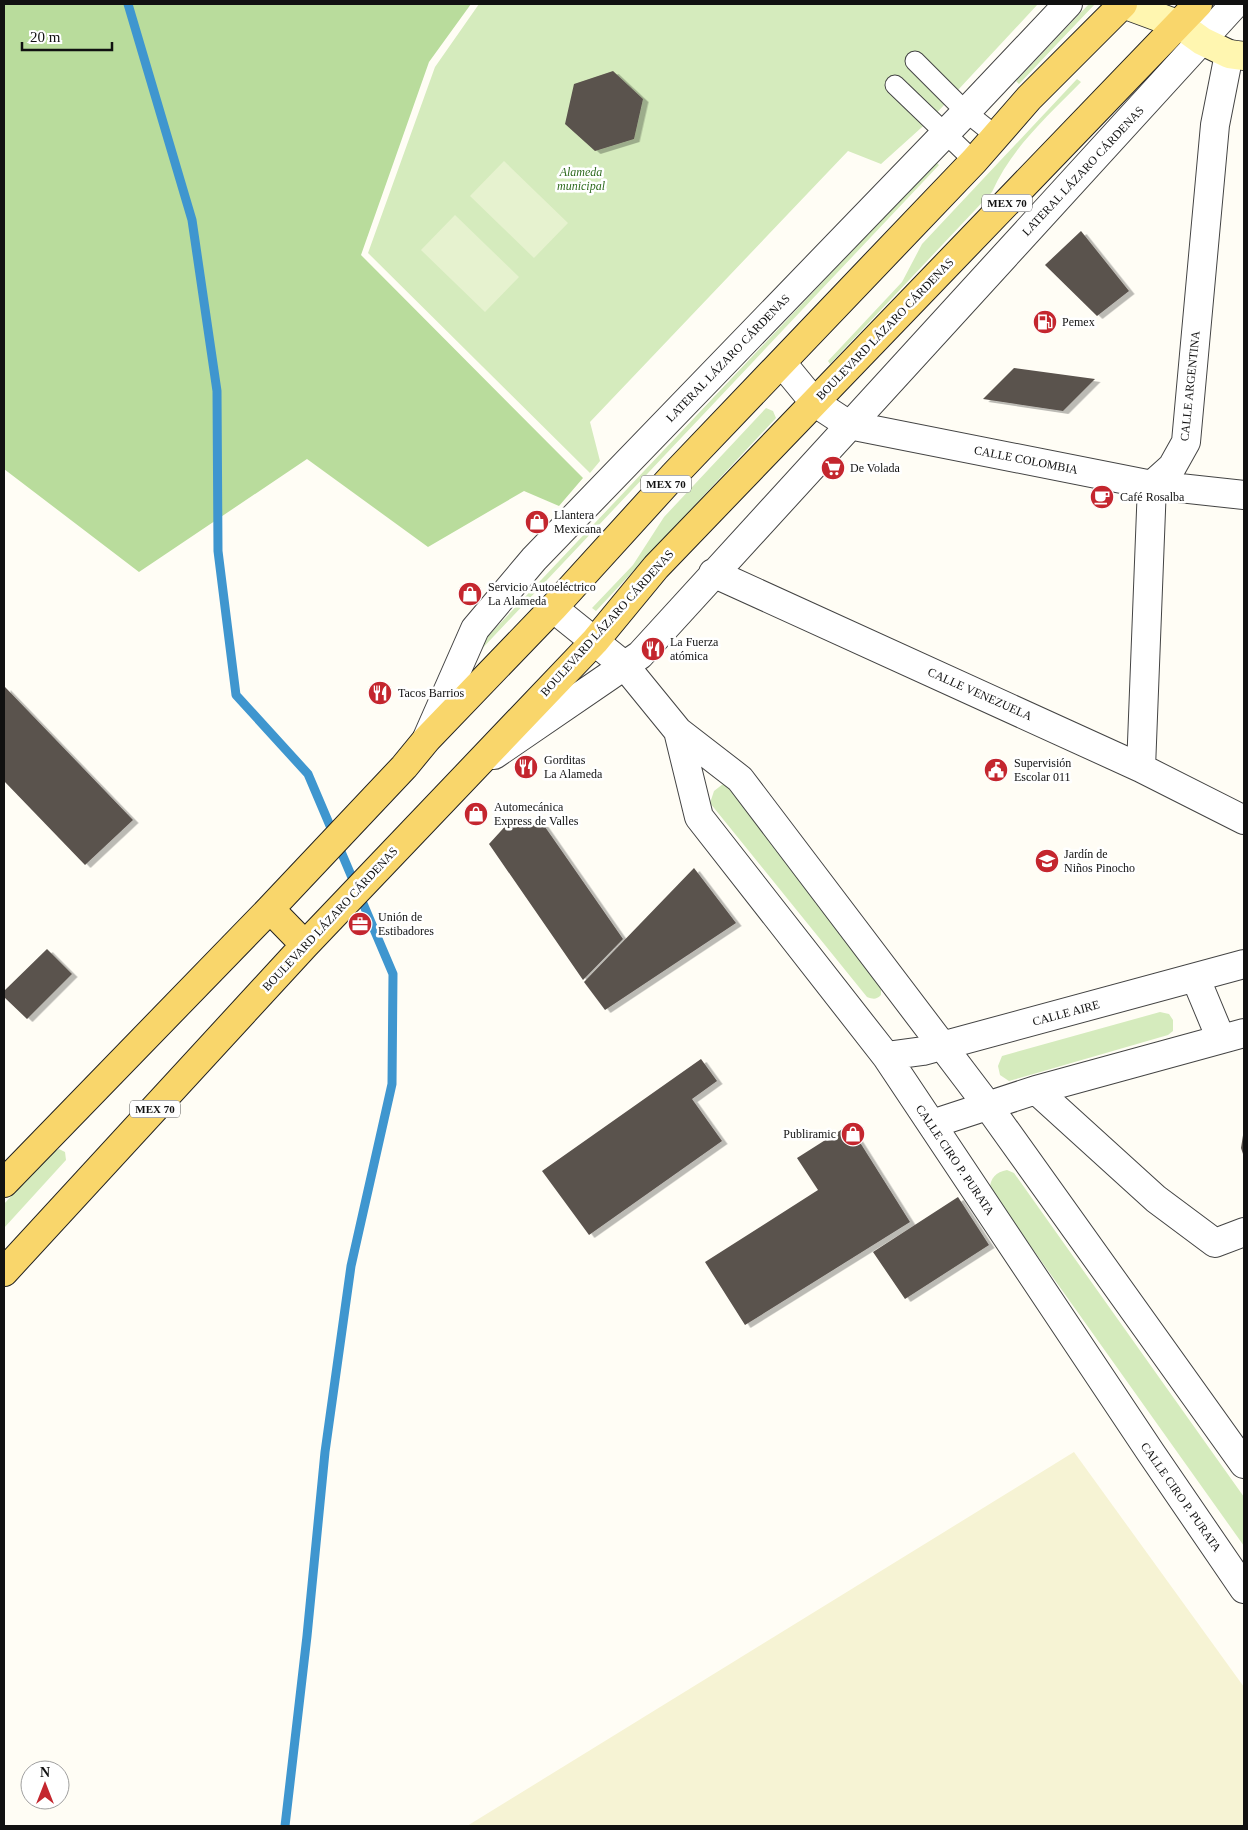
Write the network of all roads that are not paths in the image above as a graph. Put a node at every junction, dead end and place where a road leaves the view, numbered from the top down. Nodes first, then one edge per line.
1 (1068, 4) edge
2 (1123, 4) edge
3 (1198, 4) edge
4 (1236, 4) edge
5 (1180, 25) junction
6 (1202, 41) junction
7 (1236, 55) edge
8 (915, 61) dead end
9 (895, 85) dead end
10 (966, 112) junction
11 (944, 134) junction
12 (996, 136) junction
13 (974, 161) junction
14 (782, 362) junction
15 (814, 402) junction
16 (849, 425) junction
17 (1152, 485) junction
18 (1244, 495) edge
19 (713, 573) junction
20 (553, 608) junction
21 (595, 641) junction
22 (624, 666) junction
23 (678, 732) junction
24 (427, 739) junction
25 (1141, 768) junction
26 (470, 772) junction
27 (1244, 820) edge
28 (270, 909) junction
29 (305, 945) junction
30 (1244, 964) edge
31 (1196, 979) junction
32 (1233, 1036) edge
33 (943, 1046) junction
34 (886, 1056) junction
35 (1036, 1090) junction
36 (988, 1106) junction
37 (932, 1124) junction
38 (4, 1183) edge
39 (1244, 1232) edge
40 (4, 1272) edge
41 (1244, 1464) edge
42 (1244, 1589) edge

1 - 10 street, LATERAL LÁZARO CÁRDENAS
2 - 5 main road
2 - 12 main road, MEX 70
3 - 5 main road, BOULEVARD LÁZARO CÁRDENAS / MEX 70
4 - 6 street, LATERAL LÁZARO CÁRDENAS
5 - 6 main road
5 - 15 main road, BOULEVARD LÁZARO CÁRDENAS / MEX 70
6 - 7 main road
6 - 16 street, LATERAL LÁZARO CÁRDENAS
7 - 17 street, CALLE ARGENTINA
8 - 10 lane
9 - 11 lane
10 - 11 street, LATERAL LÁZARO CÁRDENAS
10 - 12 lane
11 - 13 lane
11 - 24 street, LATERAL LÁZARO CÁRDENAS
12 - 13 main road, MEX 70
13 - 14 main road, MEX 70
14 - 15 street, CALLE COLOMBIA
14 - 20 main road, MEX 70
15 - 16 street, CALLE COLOMBIA
15 - 21 main road, BOULEVARD LÁZARO CÁRDENAS / MEX 70
16 - 17 street, CALLE COLOMBIA
16 - 19 street, LATERAL LÁZARO CÁRDENAS
17 - 18 street, CALLE COLOMBIA
17 - 25 street
19 - 22 street, LATERAL LÁZARO CÁRDENAS
19 - 25 street, CALLE VENEZUELA
20 - 21 street, CALLE CIRO P. PURATA
20 - 24 main road, MEX 70
21 - 22 street, CALLE CIRO P. PURATA
21 - 26 main road, BOULEVARD LÁZARO CÁRDENAS / MEX 70
22 - 23 street, CALLE CIRO P. PURATA
22 - 26 street, LATERAL LÁZARO CÁRDENAS
23 - 33 street, CALLE CIRO P. PURATA
23 - 34 street, CALLE CIRO P. PURATA
24 - 28 main road, MEX 70
25 - 27 street, CALLE VENEZUELA
26 - 29 main road, BOULEVARD LÁZARO CÁRDENAS / MEX 70
28 - 29 main road
28 - 38 main road, MEX 70
29 - 40 main road, BOULEVARD LÁZARO CÁRDENAS / MEX 70
30 - 31 street, CALLE AIRE
31 - 32 street
31 - 33 street, CALLE AIRE
32 - 35 street
33 - 34 street, CALLE AIRE
33 - 36 street, CALLE CIRO P. PURATA
34 - 37 street, CALLE CIRO P. PURATA
35 - 36 street
35 - 39 street
36 - 37 street
36 - 41 street, CALLE CIRO P. PURATA
37 - 42 street, CALLE CIRO P. PURATA

